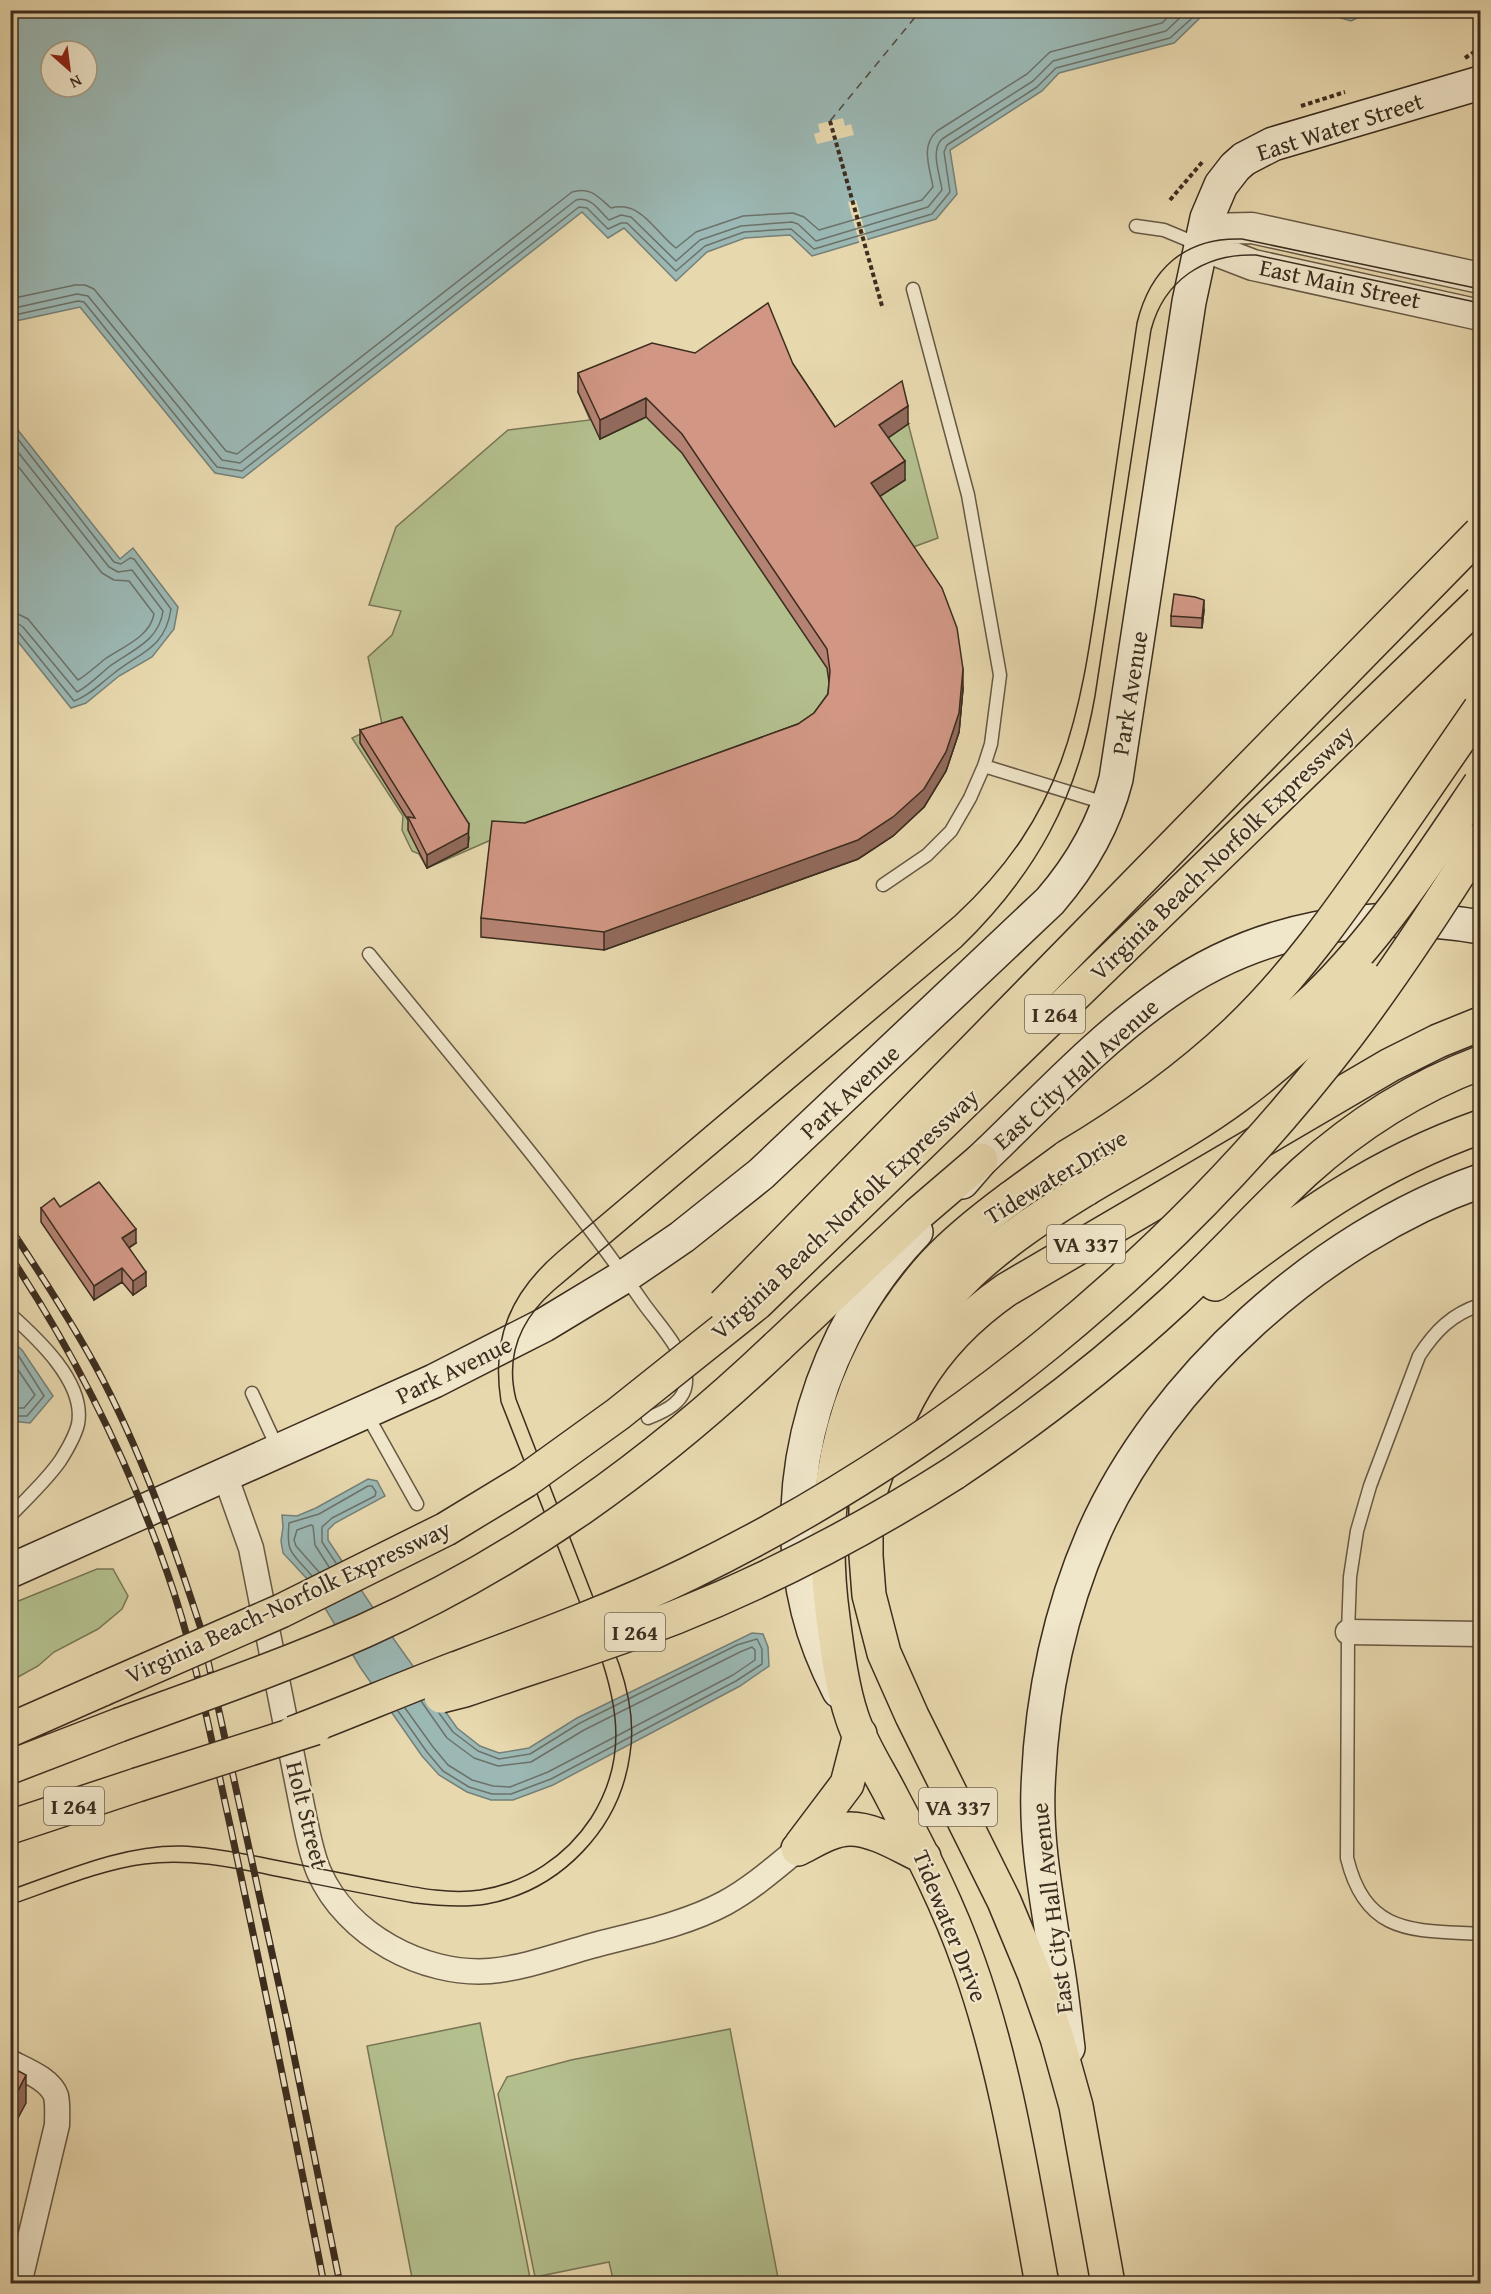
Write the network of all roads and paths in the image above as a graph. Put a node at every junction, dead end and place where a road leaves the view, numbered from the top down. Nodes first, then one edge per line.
1 (1480, 83) edge
2 (830, 121) dead end
3 (1136, 226) dead end
4 (1203, 237) junction
5 (1480, 278) edge
6 (913, 289) dead end
7 (882, 306) dead end
8 (1480, 315) edge
9 (1480, 533) edge
10 (1480, 602) edge
11 (1480, 710) edge
12 (984, 766) junction
13 (1480, 784) edge
14 (1109, 805) junction
15 (1480, 833) edge
16 (1480, 840) edge
17 (883, 885) dead end
18 (1480, 927) edge
19 (369, 954) dead end
20 (1480, 1024) edge
21 (1480, 1063) edge
22 (1480, 1127) edge
23 (981, 1160) junction
24 (1075, 1171) junction
25 (1480, 1181) edge
26 (625, 1276) junction
27 (1480, 1305) edge
28 (10, 1314) edge
29 (1113, 1355) junction
30 (252, 1393) dead end
31 (365, 1412) junction
32 (633, 1416) junction
33 (279, 1450) junction
34 (225, 1475) junction
35 (417, 1504) dead end
36 (866, 1504) junction
37 (10, 1516) edge
38 (10, 1571) edge
39 (1348, 1632) junction
40 (1480, 1634) edge
41 (856, 1726) junction
42 (10, 1730) edge
43 (293, 1733) junction
44 (10, 1767) edge
45 (10, 1827) edge
46 (798, 1849) junction
47 (924, 1857) junction
48 (1480, 1934) edge
49 (10, 2062) edge
50 (1076, 2106) junction
51 (18, 2283) edge
52 (1042, 2283) edge
53 (1108, 2283) edge

1 - 4 main road, East Water Street
2 - 7 path
3 - 4 lane
4 - 5 street, East Main Street
4 - 8 street, East Main Street
4 - 14 main road, Park Avenue
6 - 12 lane
9 - 32 main road, bridge
10 - 32 main road, Virginia Beach-Norfolk Expressway / I 264, bridge
11 - 24 main road, VA 337, bridge
12 - 14 lane
12 - 17 lane
13 - 24 main road, Tidewater Drive, bridge
14 - 26 main road, Park Avenue
15 - 24 main road, Tidewater Drive, bridge
16 - 43 main road, bridge
18 - 23 main road, East City Hall Avenue
19 - 26 lane
20 - 36 main road, VA 337
21 - 29 main road, I 264
22 - 29 main road
23 - 41 main road, East City Hall Avenue
23 - 44 main road, bridge
24 - 36 main road, Tidewater Drive
24 - 41 main road, Tidewater Drive / VA 337
25 - 50 main road, East City Hall Avenue
26 - 31 main road, Park Avenue
26 - 32 lane
27 - 39 lane
28 - 37 lane
29 - 43 main road, I 264, bridge
30 - 33 lane
31 - 33 main road, Park Avenue
31 - 35 lane
32 - 42 main road, Virginia Beach-Norfolk Expressway / I 264, bridge
33 - 34 main road, Park Avenue
34 - 38 main road, Park Avenue
34 - 46 street, Holt Street
36 - 50 main road, Tidewater Drive / VA 337
39 - 40 street
39 - 48 lane
41 - 46 main road
41 - 47 main road, Tidewater Drive / VA 337
43 - 45 main road, I 264, bridge
46 - 47 main road
47 - 52 main road, Tidewater Drive / VA 337
49 - 51 street
50 - 53 main road, Tidewater Drive / VA 337

